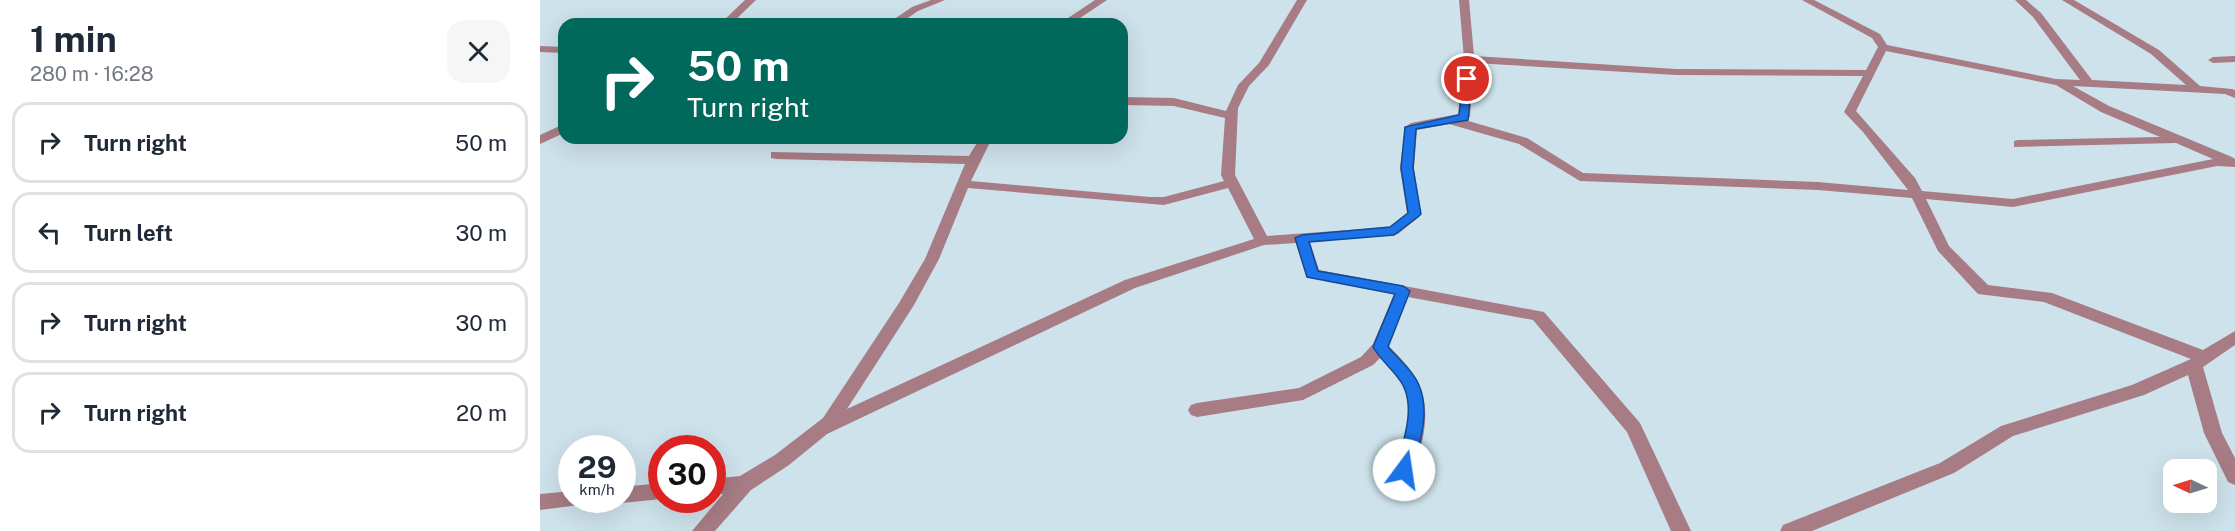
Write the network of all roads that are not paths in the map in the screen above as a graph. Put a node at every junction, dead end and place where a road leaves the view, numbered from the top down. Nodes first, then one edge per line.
1 (751, 0) edge
2 (940, 0) edge
3 (1102, 0) edge
4 (1302, 0) edge
5 (1464, 0) edge
6 (1807, 0) edge
7 (2020, 0) edge
8 (2067, 0) edge
9 (732, 18) edge
10 (901, 18) edge
11 (1074, 18) edge
12 (1883, 46) junction
13 (540, 49) edge
14 (558, 50) edge
15 (1468, 59) junction
16 (2213, 60) dead end
17 (2235, 60) edge
18 (1871, 74) junction
19 (2055, 82) junction
20 (2088, 83) junction
21 (2198, 90) junction
22 (2235, 95) edge
23 (1128, 101) edge
24 (1231, 116) junction
25 (1450, 120) junction
26 (558, 131) edge
27 (540, 140) edge
28 (2179, 140) junction
29 (983, 144) edge
30 (2018, 144) dead end
31 (776, 155) dead end
32 (974, 160) junction
33 (2234, 163) edge
34 (1232, 183) junction
35 (964, 184) junction
36 (1918, 194) junction
37 (1302, 238) junction
38 (1262, 241) junction
39 (1403, 291) junction
40 (2235, 337) edge
41 (1380, 347) junction
42 (2200, 362) junction
43 (1197, 410) dead end
44 (822, 429) junction
45 (2235, 477) edge
46 (744, 484) junction
47 (726, 486) edge
48 (1399, 491) dead end
49 (558, 500) edge
50 (540, 502) edge
51 (702, 531) edge
52 (1680, 531) edge
53 (1790, 531) edge

1 - 9 street
2 - 10 street
3 - 11 street
4 - 24 street
5 - 15 street
6 - 12 street
7 - 20 street
8 - 21 street
12 - 18 street
12 - 19 street
13 - 14 street
15 - 18 street
15 - 25 street
16 - 17 street
18 - 36 street
19 - 20 street
19 - 28 street
20 - 21 street
21 - 22 street
23 - 24 street
24 - 34 street
25 - 36 street
25 - 37 street
26 - 27 street
28 - 30 street
28 - 33 street
29 - 32 street
31 - 32 street
32 - 35 street
33 - 36 street
34 - 35 street
34 - 38 street
35 - 44 street
36 - 42 street
37 - 38 street
37 - 39 street
38 - 44 street
39 - 41 street
39 - 52 street
40 - 42 street
41 - 43 street
41 - 48 street
42 - 45 street
42 - 53 street
44 - 46 street
46 - 47 street
46 - 51 street
49 - 50 street

